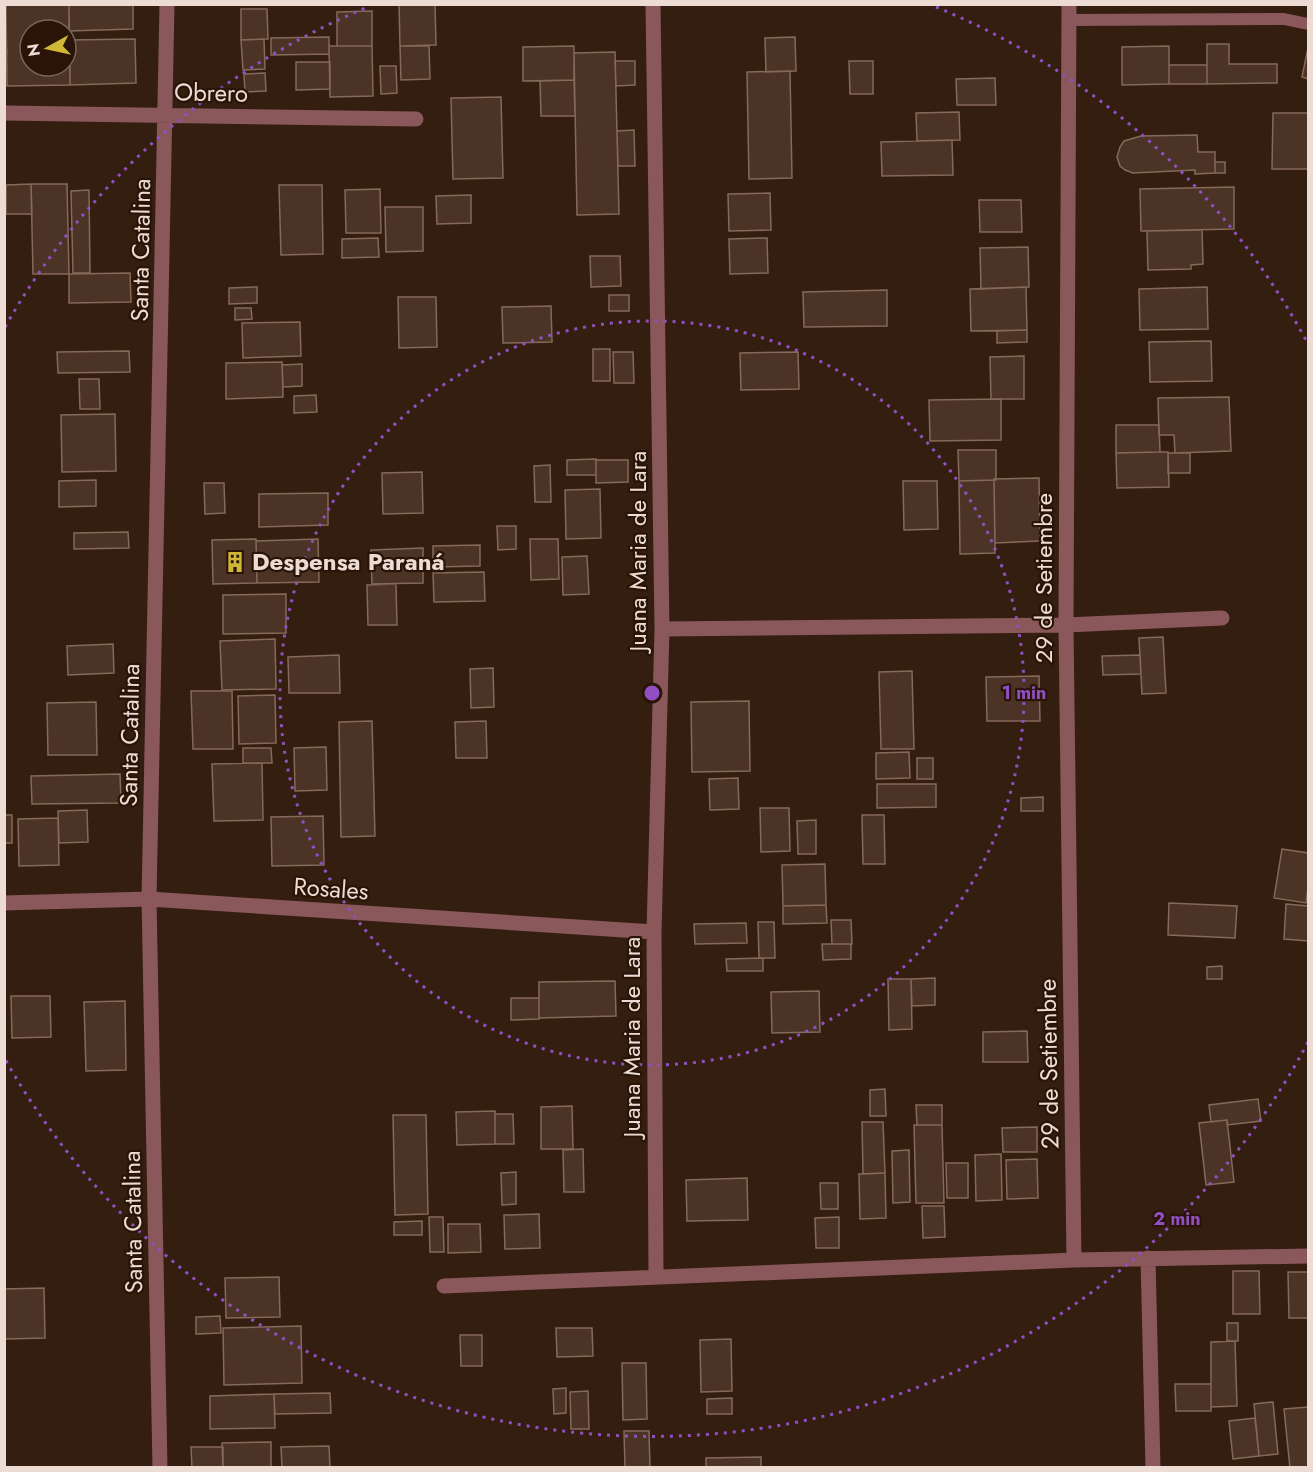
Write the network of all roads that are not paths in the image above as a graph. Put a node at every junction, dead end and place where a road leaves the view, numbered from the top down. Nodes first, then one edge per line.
1 (167, 4) edge
2 (653, 4) edge
3 (1069, 12) edge
4 (1308, 24) edge
5 (4, 113) edge
6 (166, 114) junction
7 (416, 119) dead end
8 (1222, 618) dead end
9 (1066, 625) junction
10 (663, 629) junction
11 (149, 899) junction
12 (4, 903) edge
13 (654, 933) junction
14 (1308, 1257) edge
15 (1148, 1258) junction
16 (1074, 1260) junction
17 (656, 1276) junction
18 (444, 1286) dead end
19 (160, 1467) edge
20 (1153, 1467) edge

1 - 6 street, Santa Catalina
2 - 10 street, Juana Maria de Lara
3 - 4 lane
3 - 9 street, 29 de Setiembre
5 - 6 street, Obrero
6 - 7 street, Obrero
6 - 11 street, Santa Catalina
8 - 9 street
9 - 10 street
9 - 16 street, 29 de Setiembre
10 - 13 street, Juana Maria de Lara
11 - 12 street, Rosales
11 - 13 street, Rosales
11 - 19 street, Santa Catalina
13 - 17 street, Juana Maria de Lara
14 - 15 street
15 - 16 street
15 - 20 street
16 - 17 street
17 - 18 street

